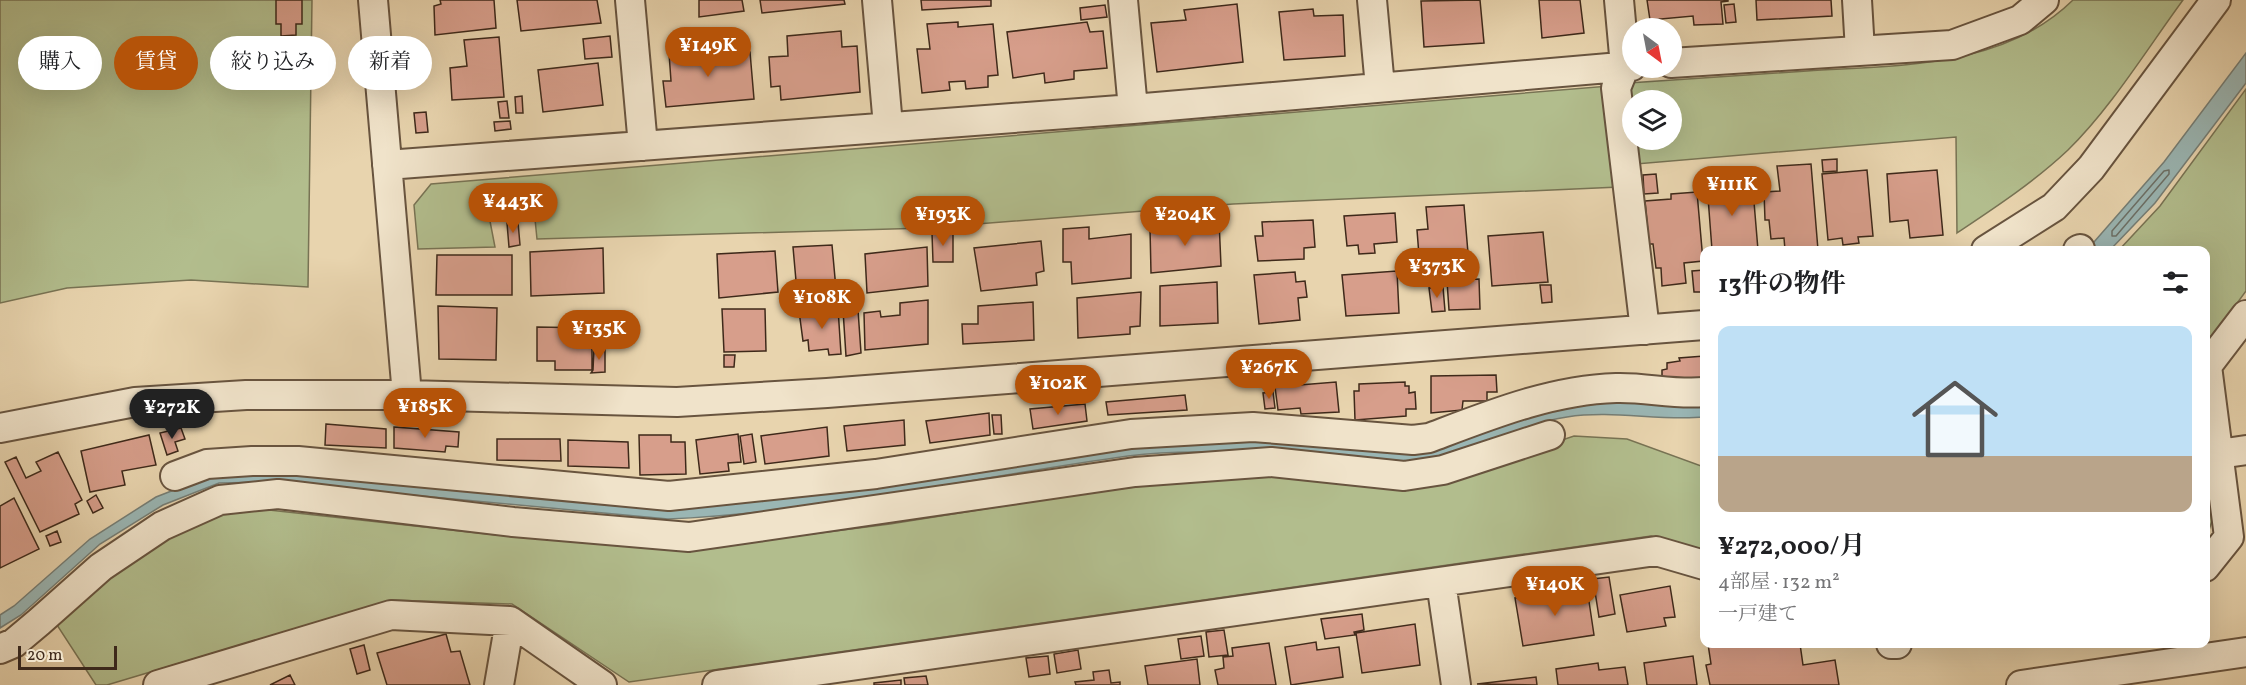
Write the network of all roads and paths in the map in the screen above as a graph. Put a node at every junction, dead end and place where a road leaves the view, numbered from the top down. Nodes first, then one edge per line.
1 (373, 0) edge
2 (630, 0) edge
3 (877, 0) edge
4 (1123, 0) edge
5 (1372, 0) edge
6 (1619, 0) edge
7 (1857, 0) edge
8 (2044, 0) edge
9 (2216, 0) edge
10 (1622, 20) edge
11 (1860, 51) junction
12 (1682, 62) edge
13 (1622, 67) edge
14 (1622, 78) edge
15 (1380, 87) junction
16 (1133, 110) junction
17 (888, 126) junction
18 (643, 146) junction
19 (387, 165) junction
20 (1992, 246) edge
21 (2246, 315) edge
22 (1700, 325) edge
23 (1645, 330) junction
24 (2210, 362) edge
25 (2210, 376) edge
26 (1700, 392) edge
27 (407, 395) junction
28 (0, 428) edge
29 (1550, 435) dead end
30 (2232, 452) edge
31 (175, 476) dead end
32 (2210, 561) edge
33 (1700, 565) edge
34 (1441, 582) junction
35 (510, 621) junction
36 (0, 649) edge
37 (2246, 652) edge
38 (793, 679) edge
39 (158, 685) edge
40 (499, 685) edge
41 (602, 685) edge
42 (717, 685) edge
43 (1456, 685) edge
44 (2021, 685) edge

1 - 19 street
2 - 18 street
3 - 17 street
4 - 16 street
5 - 15 street
6 - 10 street
7 - 11 street
8 - 11 street
9 - 20 street
11 - 12 street
13 - 15 street
14 - 23 street
15 - 16 street
16 - 17 street
17 - 18 street
18 - 19 street
19 - 27 street
21 - 24 street
22 - 23 street
23 - 27 street
25 - 30 street
26 - 31 street
27 - 28 street
29 - 36 street
30 - 32 street
33 - 34 street
34 - 38 street
34 - 43 street
35 - 39 street
35 - 40 street
35 - 41 street
37 - 44 street
38 - 42 street

